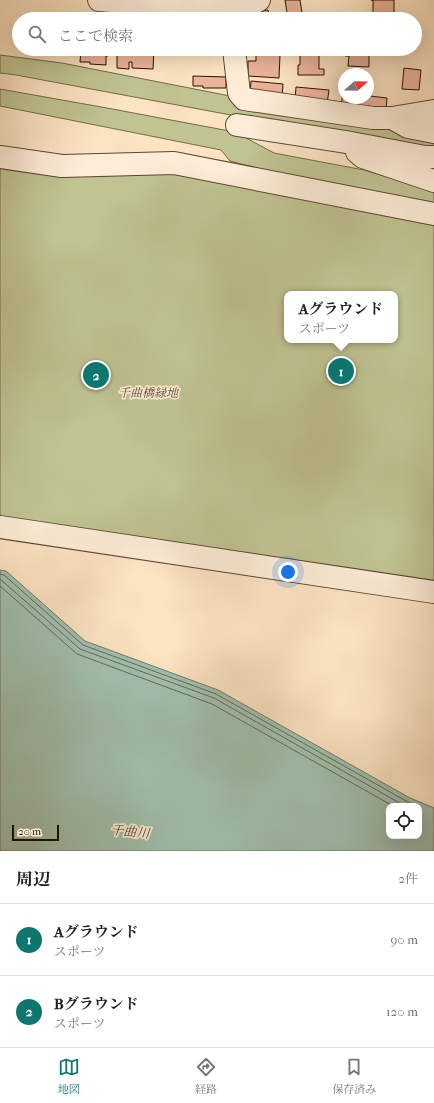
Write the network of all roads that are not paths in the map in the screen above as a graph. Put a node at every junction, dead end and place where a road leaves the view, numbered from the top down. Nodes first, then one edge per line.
1 (99, 0) edge
2 (259, 0) edge
3 (229, 9) edge
4 (235, 56) edge
5 (434, 111) edge
6 (392, 118) junction
7 (238, 125) dead end
8 (434, 132) edge
9 (346, 142) junction
10 (0, 157) edge
11 (434, 157) edge
12 (434, 181) edge
13 (434, 214) edge
14 (0, 526) edge
15 (434, 592) edge

1 - 3 street
2 - 3 street
4 - 6 street
5 - 6 street
6 - 8 street
7 - 9 street
9 - 11 street
9 - 12 street
10 - 13 street
14 - 15 street

